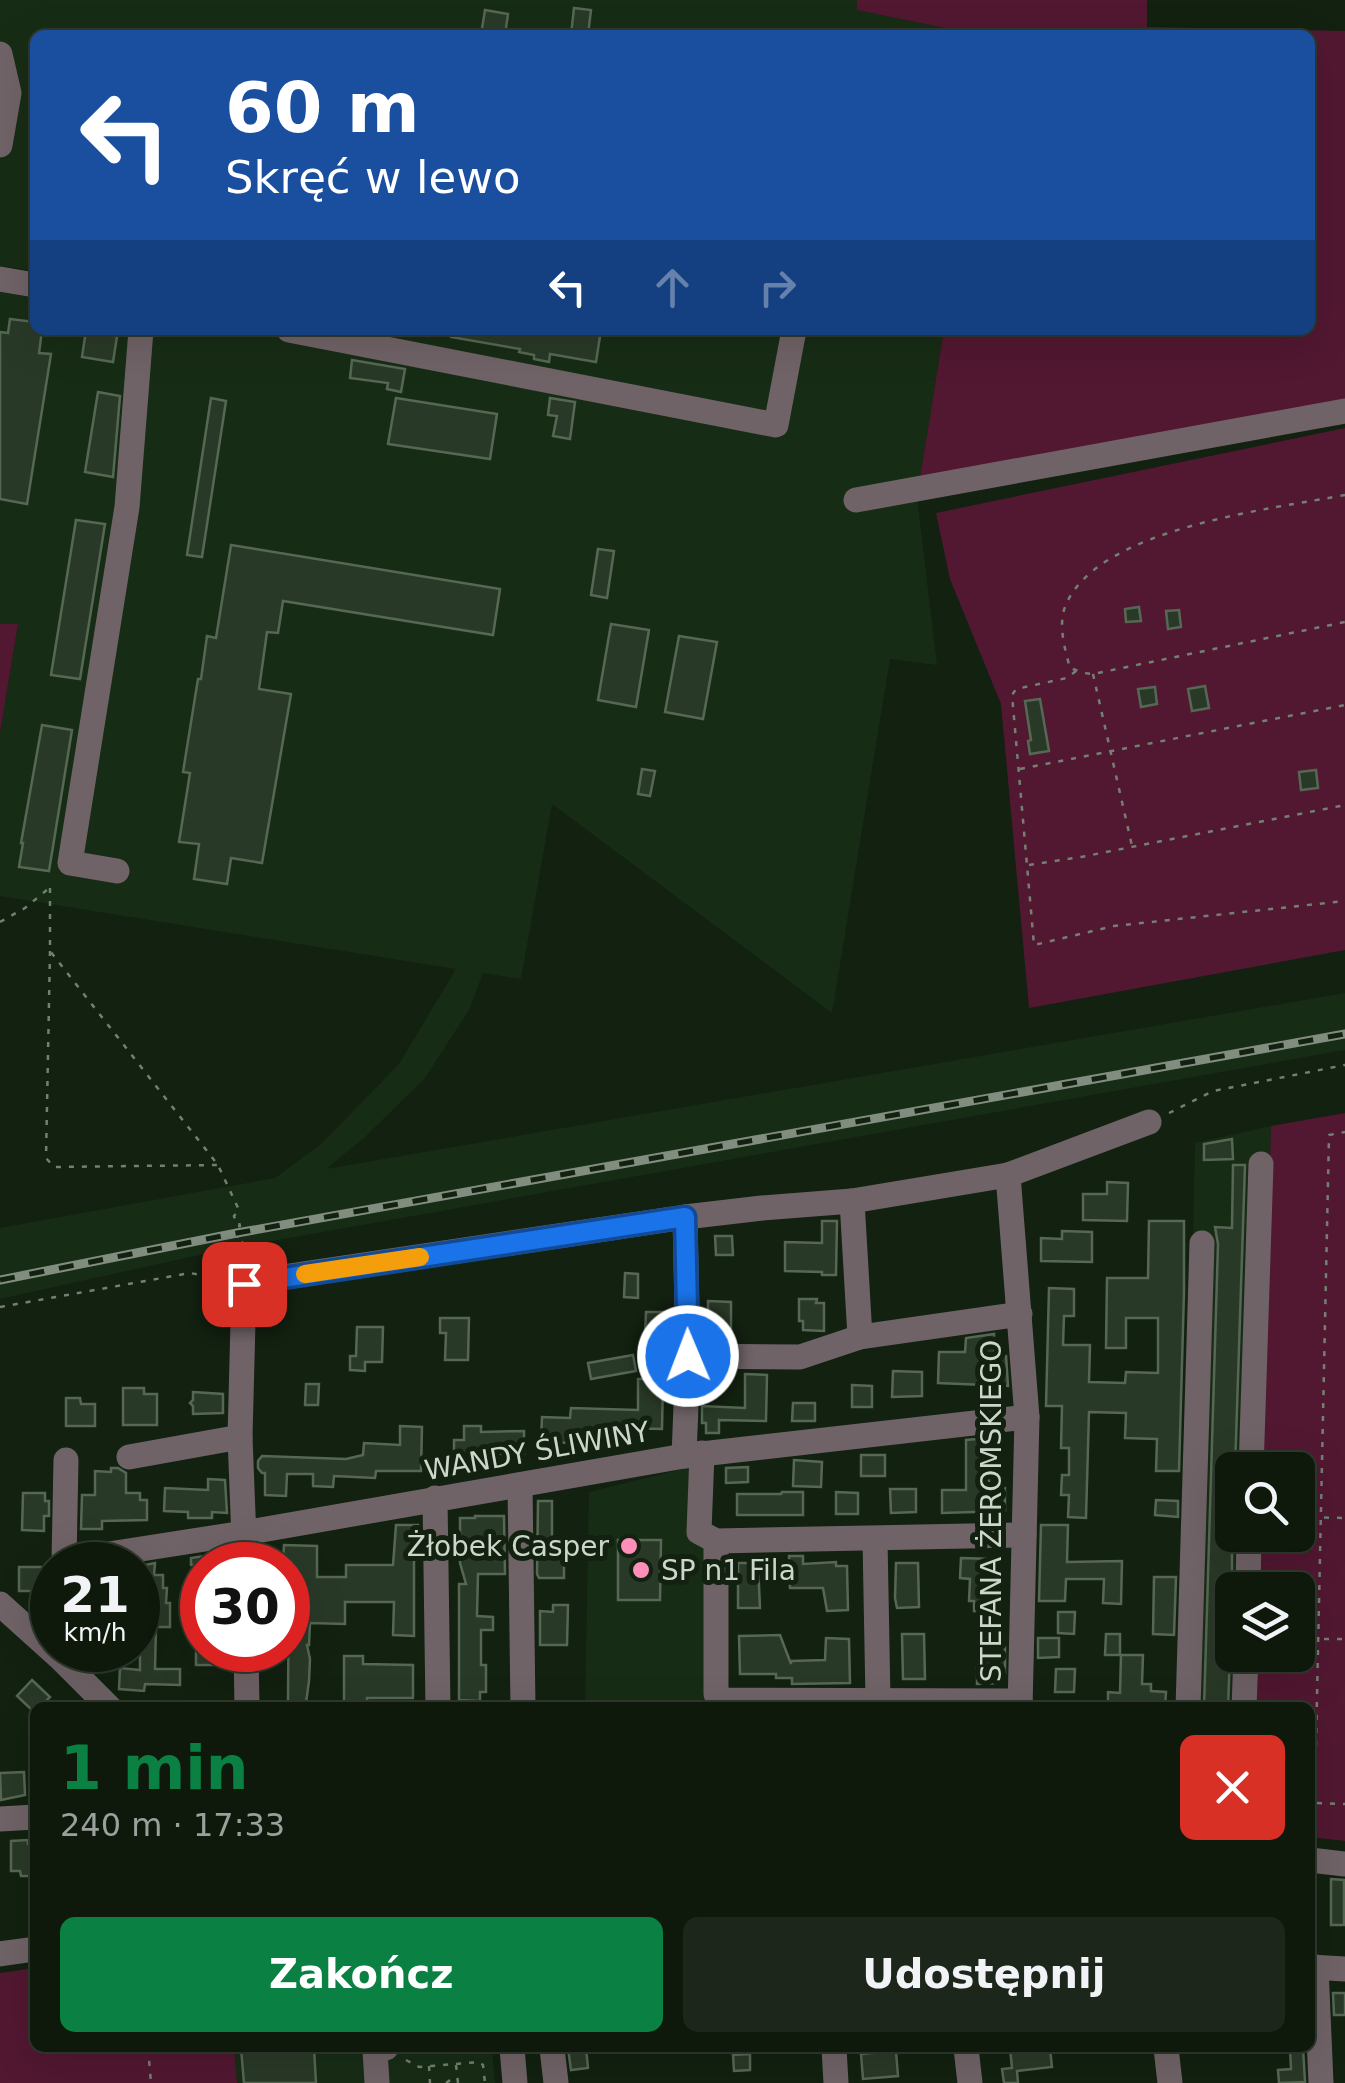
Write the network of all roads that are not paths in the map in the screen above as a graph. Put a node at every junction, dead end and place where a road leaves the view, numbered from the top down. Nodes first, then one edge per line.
1 (1, 64) edge
2 (0, 145) edge
3 (0, 279) edge
4 (30, 283) edge
5 (142, 335) edge
6 (315, 335) edge
7 (793, 335) edge
8 (1345, 411) edge
9 (856, 500) dead end
10 (117, 871) dead end
11 (1149, 1122) road end
12 (1261, 1164) dead end
13 (1008, 1175) junction
14 (852, 1201) junction
15 (685, 1217) junction
16 (1202, 1243) dead end
17 (1020, 1314) junction
18 (860, 1337) junction
19 (688, 1356) junction
20 (1027, 1416) junction
21 (240, 1436) junction
22 (1252, 1452) edge
23 (693, 1455) junction
24 (128, 1456) dead end
25 (66, 1460) dead end
26 (520, 1485) junction
27 (435, 1498) junction
28 (244, 1533) junction
29 (1024, 1536) junction
30 (875, 1539) junction
31 (716, 1541) junction
32 (64, 1542) edge
33 (244, 1542) edge
34 (160, 1547) edge
35 (0, 1604) edge
36 (30, 1629) edge
37 (77, 1672) edge
38 (246, 1672) edge
39 (1245, 1672) edge
40 (878, 1700) junction
41 (104, 1702) edge
42 (246, 1702) edge
43 (438, 1702) edge
44 (523, 1702) edge
45 (724, 1702) edge
46 (810, 1702) edge
47 (949, 1702) edge
48 (1020, 1702) edge
49 (1188, 1702) edge
50 (1244, 1702) edge
51 (30, 1817) edge
52 (0, 1820) edge
53 (1315, 1850) edge
54 (1345, 1864) edge
55 (30, 1950) edge
56 (0, 1954) edge
57 (1315, 1967) edge
58 (1345, 1969) edge
59 (1315, 1996) edge
60 (375, 2052) edge
61 (512, 2052) edge
62 (552, 2052) edge
63 (834, 2052) edge
64 (966, 2052) edge
65 (1166, 2052) edge
66 (377, 2083) edge
67 (515, 2083) edge
68 (556, 2083) edge
69 (836, 2083) edge
70 (970, 2083) edge
71 (1170, 2083) edge
72 (1321, 2083) edge

1 - 2 street
3 - 4 street
5 - 10 street
6 - 7 street
8 - 9 street
11 - 13 street
12 - 22 street
13 - 14 street
13 - 17 street, STEFANA ŻEROMSKIEGO
14 - 15 street
14 - 18 street
15 - 19 street
15 - 21 street
16 - 49 street
17 - 18 street
17 - 20 street, STEFANA ŻEROMSKIEGO
18 - 19 street
19 - 23 street
20 - 23 street, WANDY ŚLIWINY
20 - 29 street, STEFANA ŻEROMSKIEGO
21 - 24 street
21 - 28 street
23 - 26 street, WANDY ŚLIWINY
23 - 31 street
25 - 32 street
26 - 27 street, WANDY ŚLIWINY
26 - 44 street
27 - 28 street, WANDY ŚLIWINY
27 - 43 street
28 - 33 street
28 - 34 street, WANDY ŚLIWINY
29 - 30 street
29 - 48 street, STEFANA ŻEROMSKIEGO
30 - 31 street
30 - 40 street
31 - 45 street
35 - 36 street
37 - 41 street
38 - 42 street
39 - 50 street
40 - 46 street
40 - 47 street
51 - 52 street
53 - 54 street
55 - 56 street
57 - 58 street
59 - 72 street
60 - 66 street
61 - 67 street
62 - 68 street
63 - 69 street
64 - 70 street
65 - 71 street

